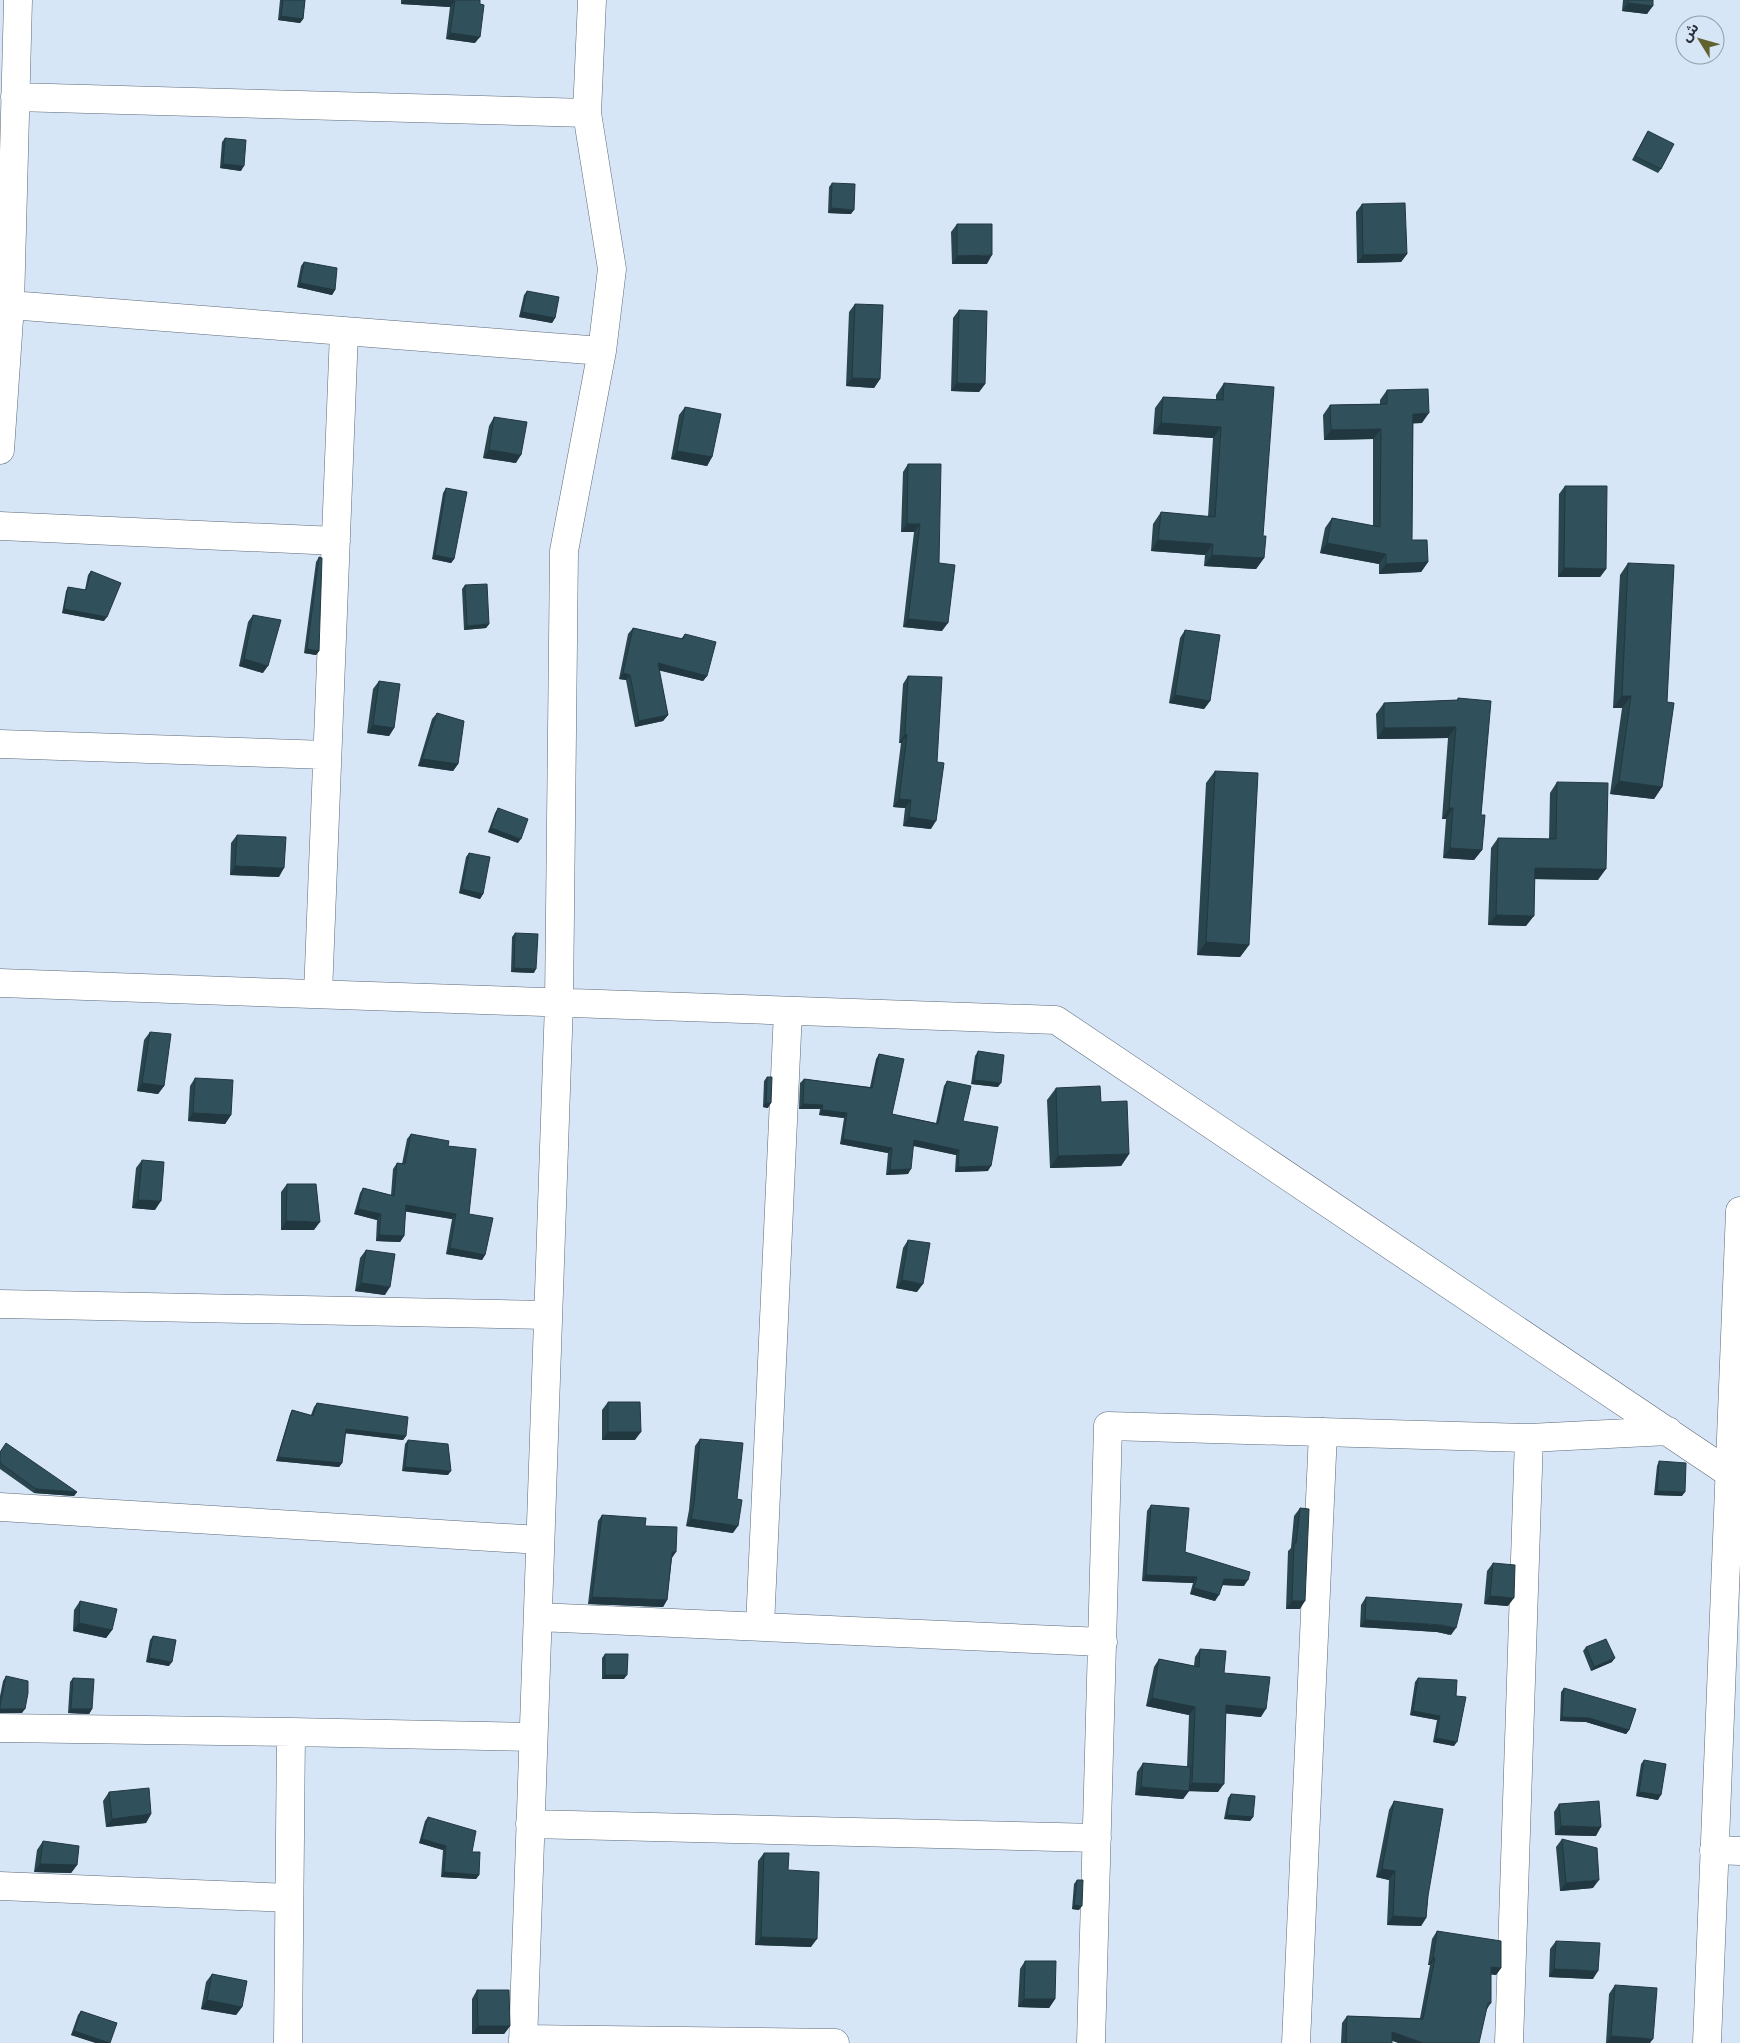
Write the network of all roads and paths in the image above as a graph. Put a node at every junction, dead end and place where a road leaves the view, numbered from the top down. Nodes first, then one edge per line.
1 (18, 0) edge
2 (592, 0) edge
3 (15, 97) junction
4 (587, 113) junction
5 (10, 305) junction
6 (344, 332) junction
7 (602, 351) junction
8 (0, 450) edge
9 (0, 526) edge
10 (336, 541) junction
11 (0, 744) edge
12 (327, 754) junction
13 (0, 984) edge
14 (318, 994) junction
15 (559, 1003) junction
16 (788, 1011) junction
17 (1740, 1211) edge
18 (0, 1304) edge
19 (548, 1315) junction
20 (1736, 1392) edge
21 (1668, 1431) junction
22 (1323, 1432) junction
23 (1529, 1438) junction
24 (1729, 1472) junction
25 (0, 1507) edge
26 (540, 1540) junction
27 (538, 1616) junction
28 (760, 1626) junction
29 (1103, 1642) junction
30 (0, 1728) edge
31 (291, 1732) junction
32 (533, 1737) junction
33 (530, 1824) junction
34 (1097, 1838) junction
35 (1727, 1851) edge
36 (0, 1886) edge
37 (289, 1898) junction
38 (523, 2041) edge
39 (752, 2042) edge
40 (288, 2043) edge
41 (835, 2043) edge
42 (1090, 2043) edge
43 (1296, 2043) edge
44 (1509, 2043) edge
45 (1707, 2043) edge

1 - 3 street
2 - 4 street
3 - 4 street
3 - 5 street
4 - 7 street
5 - 6 street
5 - 8 street
6 - 7 street
6 - 10 street
7 - 15 street
9 - 10 street
10 - 12 street
11 - 12 street
12 - 14 street
13 - 14 street
14 - 15 street
15 - 16 street
15 - 19 street
16 - 21 street
16 - 28 street
17 - 20 street
18 - 19 street
19 - 26 street
20 - 24 street
21 - 23 street
21 - 24 street
22 - 23 street
22 - 29 street
22 - 43 street
23 - 44 street
24 - 35 street
25 - 26 street
26 - 27 street
27 - 28 street
27 - 32 street
28 - 29 street
29 - 34 street
30 - 31 street
31 - 32 street
31 - 37 street
32 - 33 street
33 - 34 street
33 - 38 street
34 - 42 street
35 - 45 street
36 - 37 street
37 - 40 street
38 - 39 street
39 - 41 street

